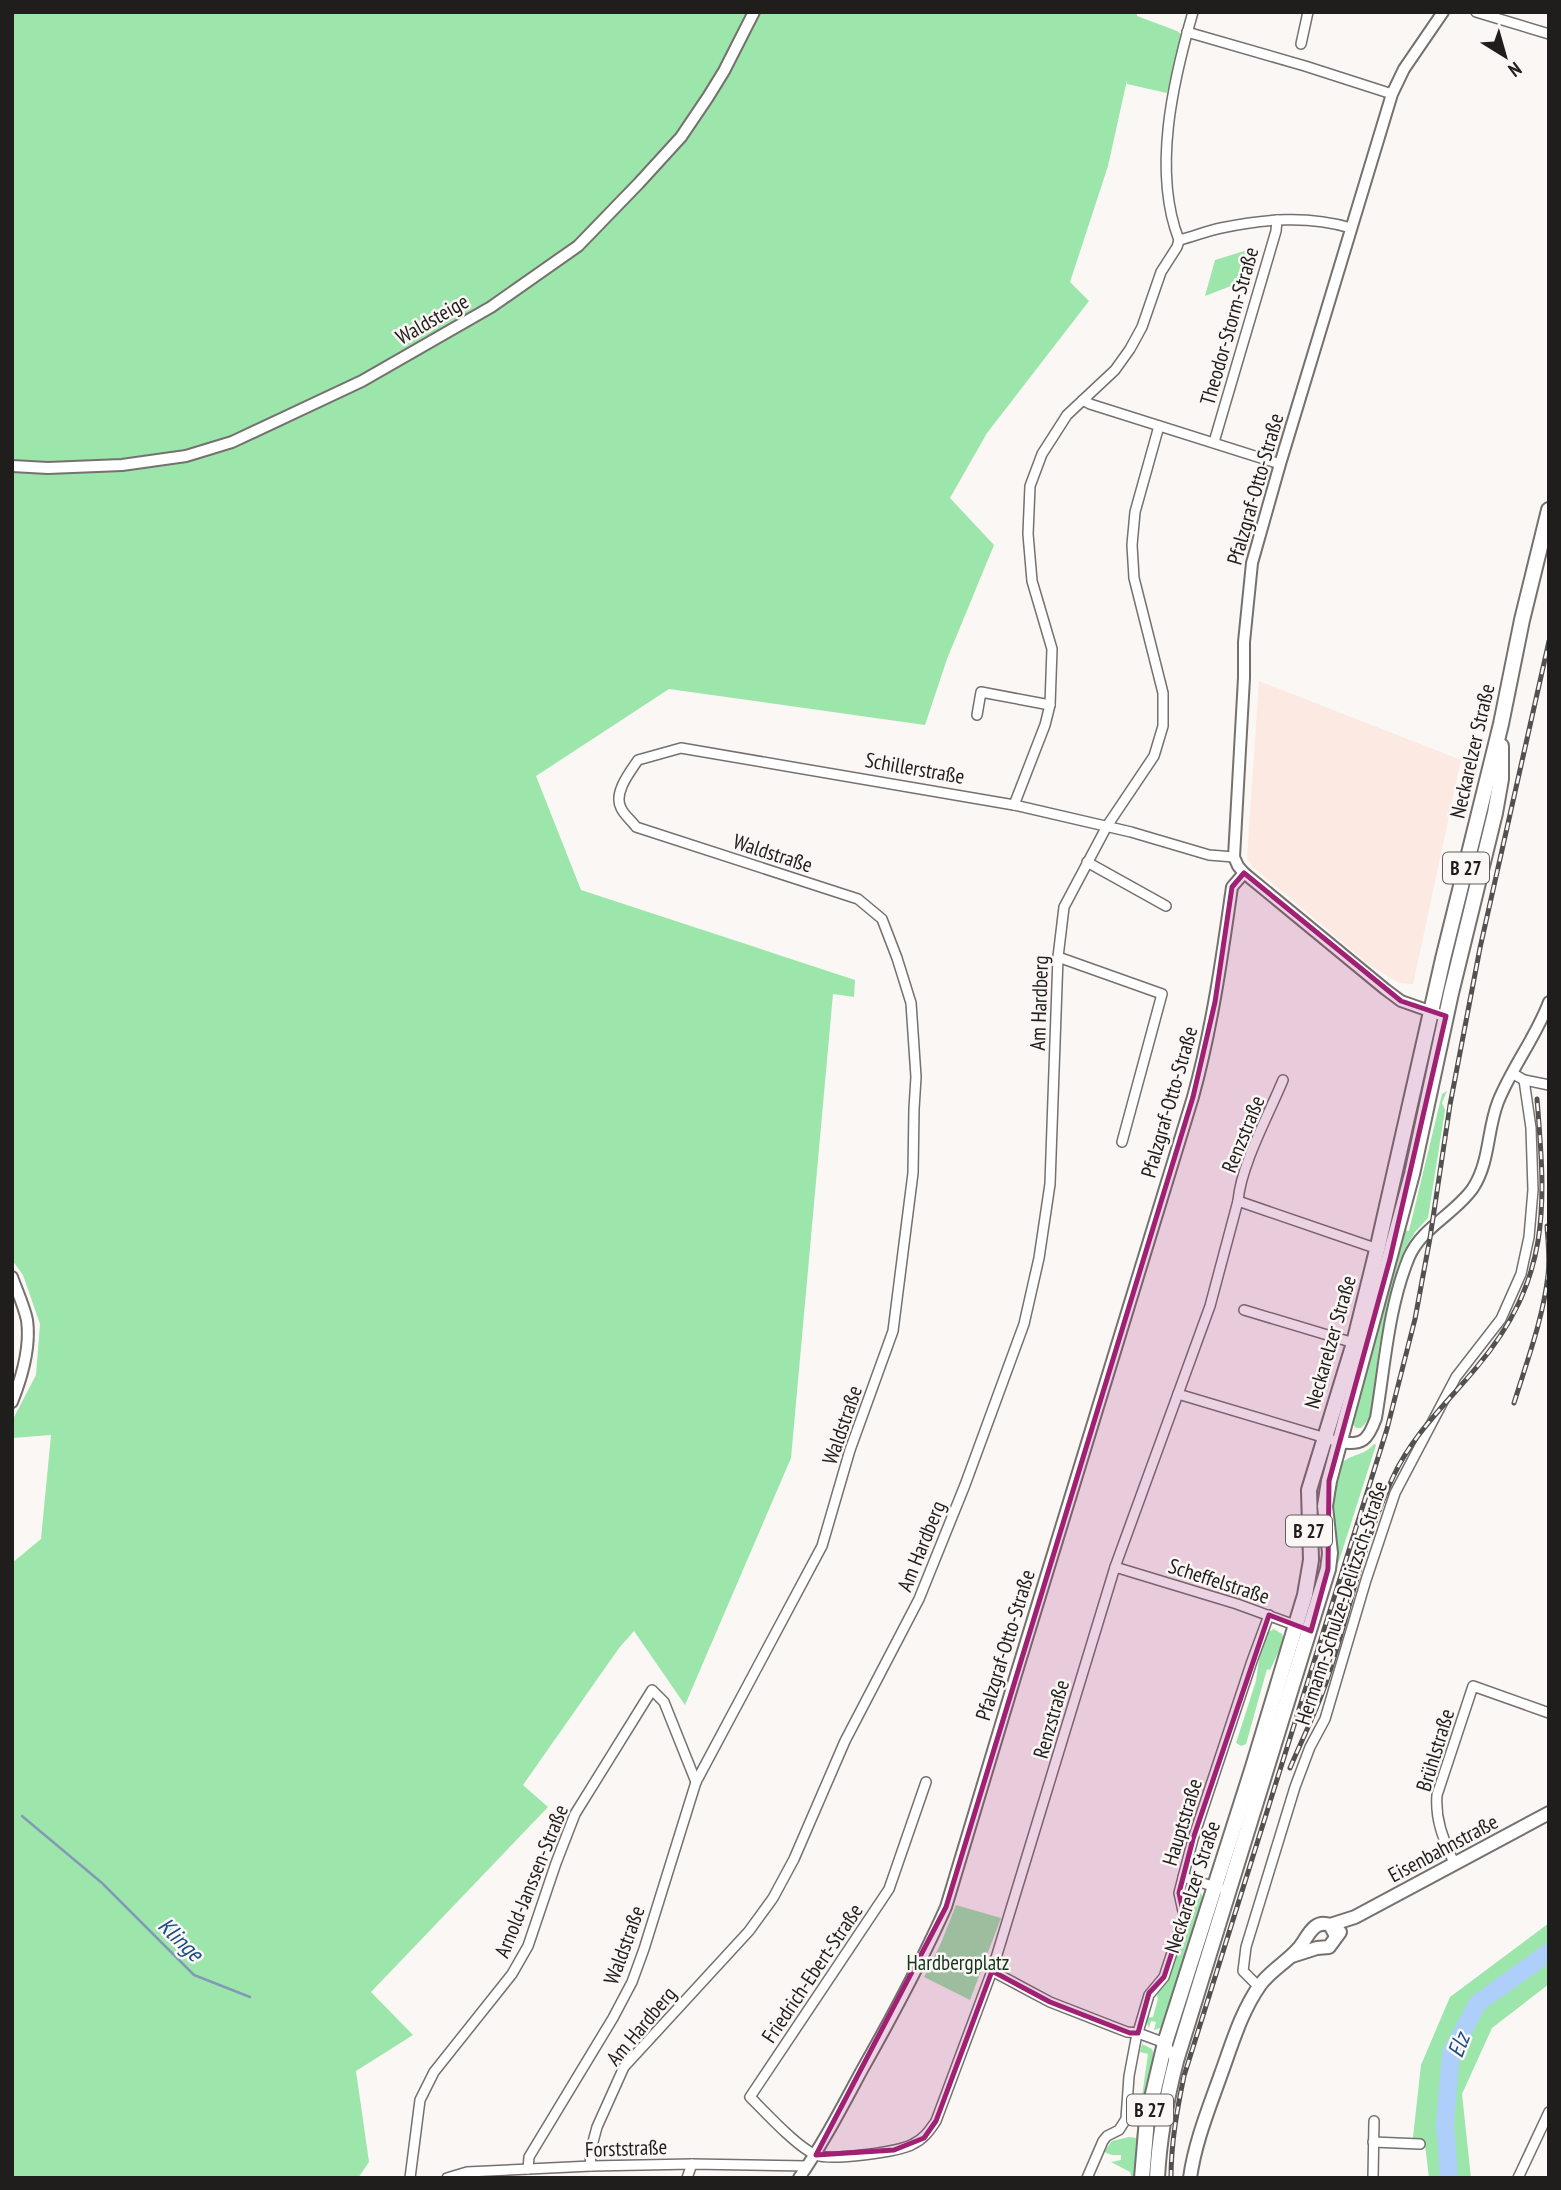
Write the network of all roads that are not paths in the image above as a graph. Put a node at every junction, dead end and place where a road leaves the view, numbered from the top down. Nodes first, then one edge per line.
1 (754, 12) edge
2 (1193, 12) edge
3 (1308, 12) edge
4 (1443, 12) edge
5 (1476, 12) edge
6 (1187, 32) junction
7 (1549, 34) edge
8 (1301, 44) dead end
9 (1392, 94) junction
10 (1277, 220) junction
11 (1350, 228) junction
12 (1179, 240) junction
13 (1083, 400) junction
14 (1159, 426) junction
15 (1214, 442) junction
16 (1280, 464) junction
17 (12, 466) edge
18 (1549, 510) edge
19 (1050, 705) junction
20 (977, 715) dead end
21 (1501, 724) junction
22 (1014, 806) junction
23 (620, 808) joint
24 (1107, 826) junction
25 (1234, 857) junction
26 (1087, 862) junction
27 (1244, 873) junction
28 (1166, 906) dead end
29 (1058, 957) junction
30 (1549, 1002) edge
31 (1431, 1012) junction
32 (1446, 1016) junction
33 (1512, 1073) junction
34 (1283, 1080) dead end
35 (1524, 1080) junction
36 (1549, 1085) edge
37 (1122, 1142) dead end
38 (1238, 1201) junction
39 (1395, 1239) junction
40 (1378, 1246) junction
41 (12, 1277) edge
42 (1244, 1310) dead end
43 (1354, 1343) junction
44 (1178, 1394) junction
45 (12, 1402) edge
46 (1317, 1435) junction
47 (1339, 1442) junction
48 (1115, 1567) junction
49 (1269, 1615) junction
50 (1294, 1625) junction
51 (1311, 1631) junction
52 (1549, 1713) edge
53 (696, 1782) junction
54 (926, 1782) dead end
55 (1549, 1813) edge
56 (1454, 1863) junction
57 (1183, 1877) junction
58 (1214, 1886) junction
59 (1229, 1891) junction
60 (1333, 1931) junction
61 (1310, 1933) junction
62 (1317, 1948) junction
63 (1291, 1956) junction
64 (992, 1971) junction
65 (1259, 1987) junction
66 (1138, 2033) junction
67 (1165, 2043) junction
68 (1176, 2062) junction
69 (1549, 2112) edge
70 (1374, 2121) dead end
71 (1373, 2142) junction
72 (1420, 2144) dead end
73 (816, 2155) junction
74 (692, 2164) junction
75 (591, 2166) junction
76 (807, 2166) junction
77 (528, 2169) junction
78 (410, 2178) edge
79 (447, 2178) edge
80 (687, 2178) edge
81 (799, 2178) edge
82 (1087, 2178) edge
83 (1142, 2178) edge
84 (1157, 2178) edge
85 (1190, 2178) edge
86 (1373, 2178) edge
87 (1518, 2178) edge

1 - 17 street, Waldsteige
2 - 6 street
3 - 8 street
4 - 9 street, Pfalzgraf-Otto-Straße
5 - 7 street
6 - 9 street
6 - 12 street
9 - 11 street, Pfalzgraf-Otto-Straße
10 - 11 street
10 - 12 street
10 - 15 street, Theodor-Storm-Straße
11 - 16 street, Pfalzgraf-Otto-Straße
12 - 13 street
13 - 14 street
13 - 19 street
14 - 15 street
14 - 24 street, Am Hardberg
15 - 16 street
16 - 25 street, Pfalzgraf-Otto-Straße
18 - 21 main road, Neckarelzer Straße / B 27
19 - 20 street
19 - 22 street
21 - 31 main road, Neckarelzer Straße / B 27
21 - 32 main road, B 27
22 - 23 street, Schillerstraße
22 - 24 street, Schillerstraße
23 - 53 street, Waldstraße
24 - 25 street, Schillerstraße
24 - 26 street, Am Hardberg
25 - 27 street
26 - 28 street
26 - 29 street, Am Hardberg
27 - 31 street
27 - 73 street, Pfalzgraf-Otto-Straße
29 - 37 street
29 - 75 street, Am Hardberg
30 - 33 street
31 - 32 street
31 - 40 main road, Neckarelzer Straße / B 27
32 - 39 main road, B 27
33 - 35 street
33 - 47 street
34 - 38 street, Renzstraße
35 - 36 street
35 - 65 street, Hermann-Schulze-Delitzsch-Straße
38 - 40 street, Renzstraße
38 - 44 street, Renzstraße
39 - 40 street
39 - 47 main road, B 27
40 - 43 main road, Neckarelzer Straße / B 27
41 - 45 street
42 - 43 street
43 - 46 main road, Neckarelzer Straße / B 27
44 - 46 street
44 - 48 street, Renzstraße
46 - 47 street
46 - 50 main road, Neckarelzer Straße / B 27
47 - 51 main road, B 27
48 - 49 street, Scheffelstraße
48 - 64 street, Renzstraße
49 - 50 street, Scheffelstraße
49 - 57 street, Hauptstraße
50 - 51 street, Scheffelstraße
50 - 58 main road, Neckarelzer Straße / B 27
51 - 59 main road, B 27
52 - 56 street, Brühlstraße
53 - 77 street, Waldstraße
53 - 78 street, Arnold-Janssen-Straße
54 - 73 street, Friedrich-Ebert-Straße
55 - 56 main road, Eisenbahnstraße
56 - 60 main road, Eisenbahnstraße
57 - 58 street
57 - 66 street, Hauptstraße
58 - 59 street
58 - 67 main road, Neckarelzer Straße / B 27
59 - 68 main road, B 27
60 - 61 main road
60 - 62 main road
61 - 62 main road
61 - 63 main road
62 - 63 main road
63 - 65 main road
64 - 66 street
64 - 73 street, Renzstraße
65 - 85 main road
66 - 67 street
66 - 82 street, Hauptstraße
67 - 68 street
67 - 83 main road, Neckarelzer Straße / B 27
68 - 84 main road, B 27
69 - 87 street
70 - 71 street
71 - 72 street
71 - 86 street
73 - 76 street, Pfalzgraf-Otto-Straße
74 - 75 street, Forststraße
74 - 76 street, Forststraße
74 - 80 street
75 - 77 street, Forststraße
76 - 81 street, Pfalzgraf-Otto-Straße
77 - 79 street, Forststraße

